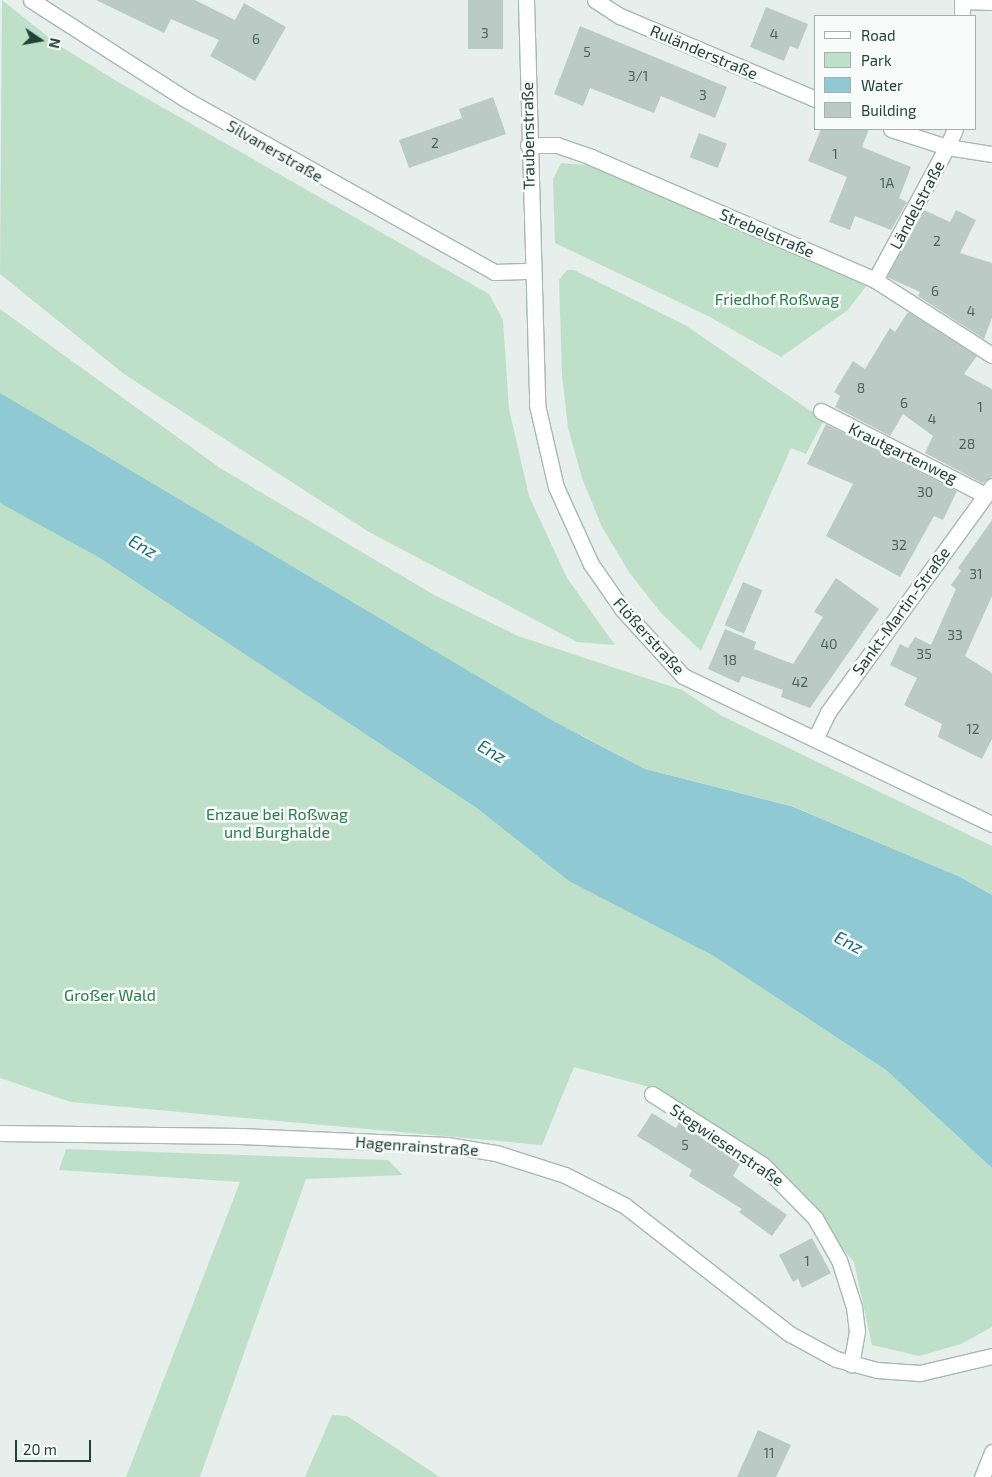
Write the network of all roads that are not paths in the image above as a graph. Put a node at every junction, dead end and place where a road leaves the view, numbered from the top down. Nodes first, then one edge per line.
1 (31, 0) edge
2 (526, 0) edge
3 (596, 0) edge
4 (992, 2) edge
5 (962, 9) edge
6 (814, 97) edge
7 (894, 130) edge
8 (955, 130) edge
9 (528, 145) junction
10 (947, 147) junction
11 (992, 154) edge
12 (532, 271) junction
13 (875, 280) junction
14 (992, 355) edge
15 (821, 411) dead end
16 (988, 490) edge
17 (815, 739) junction
18 (992, 824) edge
19 (652, 1094) dead end
20 (0, 1133) edge
21 (991, 1359) edge
22 (851, 1364) junction
23 (992, 1452) edge
24 (982, 1477) edge

1 - 12 street, Silvanerstraße
2 - 9 street, Traubenstraße
3 - 6 street, Ruländerstraße
4 - 5 street
7 - 10 street
8 - 10 street, Ländelstraße
9 - 12 street, Traubenstraße
9 - 13 street, Strebelstraße
10 - 11 street
10 - 13 street, Ländelstraße
12 - 17 street, Flößerstraße
13 - 14 street, Strebelstraße
15 - 16 street, Krautgartenweg
16 - 17 street, Sankt-Martin-Straße
17 - 18 street, Flößerstraße
19 - 22 street, Stegwiesenstraße
20 - 22 street, Hagenrainstraße
21 - 22 street, Hagenrainstraße
23 - 24 street

